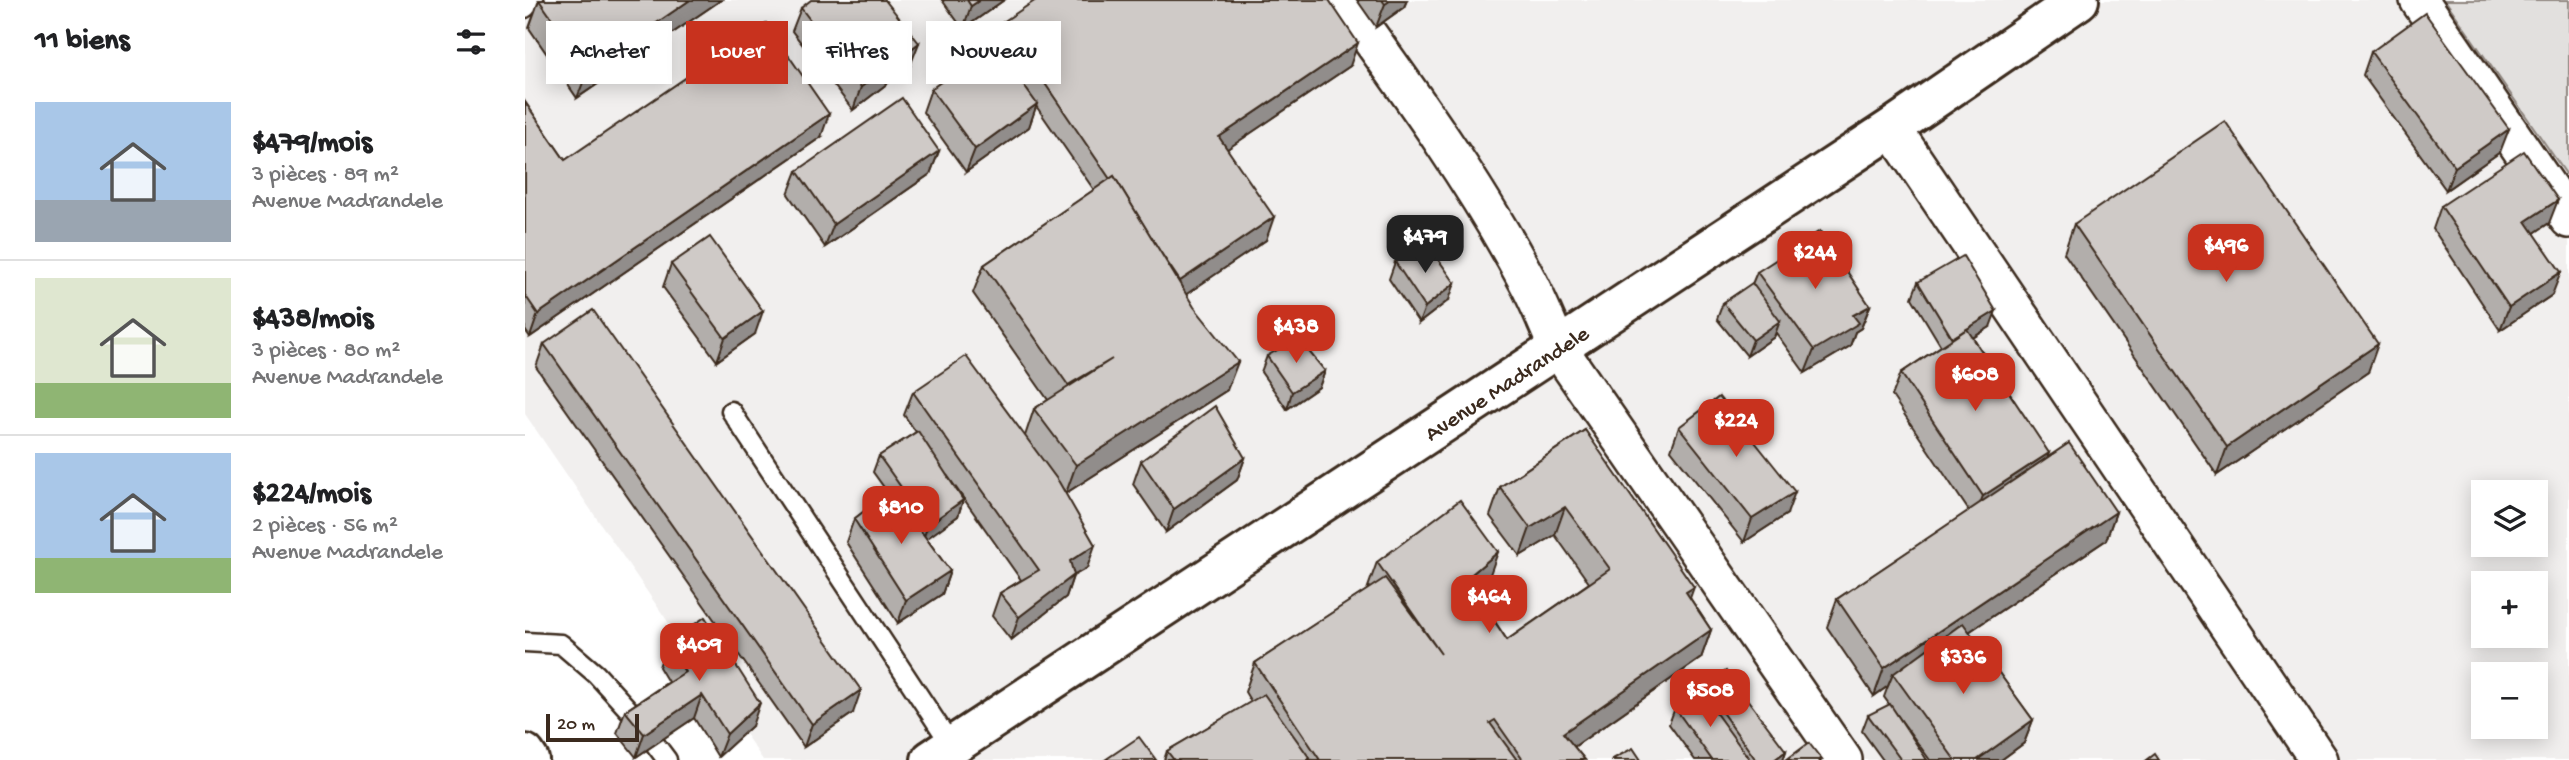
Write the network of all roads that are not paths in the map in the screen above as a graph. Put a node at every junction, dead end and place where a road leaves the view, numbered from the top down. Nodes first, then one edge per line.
1 (534, 0) edge
2 (1343, 0) edge
3 (2079, 0) edge
4 (2419, 0) edge
5 (525, 8) edge
6 (1892, 128) junction
7 (2569, 219) edge
8 (1557, 348) junction
9 (731, 411) dead end
10 (525, 642) edge
11 (638, 720) edge
12 (655, 744) edge
13 (942, 753) edge
14 (525, 754) edge
15 (529, 760) edge
16 (667, 760) edge
17 (1843, 760) edge
18 (2319, 760) edge

1 - 5 lane
2 - 8 street
3 - 6 street, Avenue Madrandele
4 - 7 street
6 - 8 street, Avenue Madrandele
6 - 18 street
8 - 13 street, Avenue Madrandele
8 - 17 street
9 - 13 lane
10 - 11 lane
12 - 16 lane
14 - 15 street

